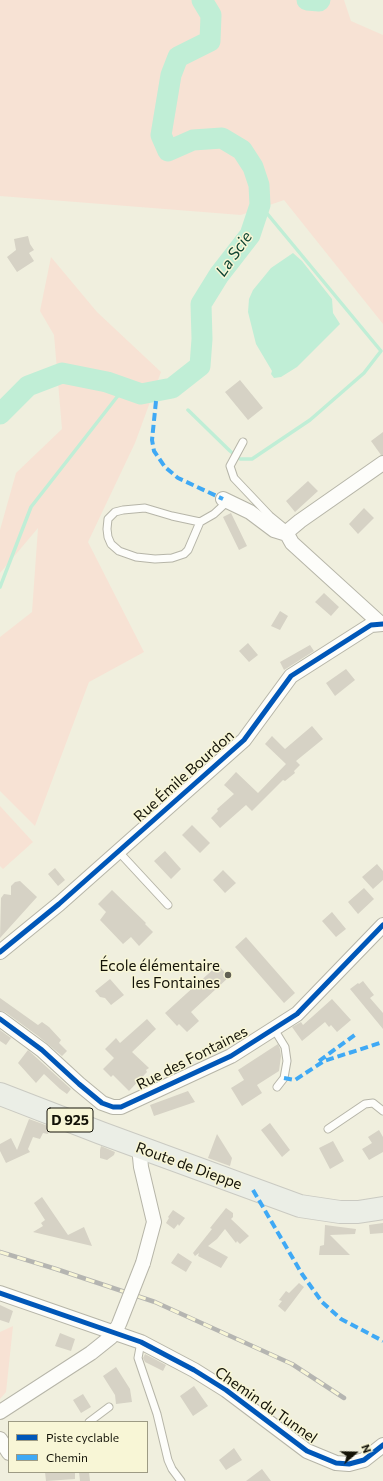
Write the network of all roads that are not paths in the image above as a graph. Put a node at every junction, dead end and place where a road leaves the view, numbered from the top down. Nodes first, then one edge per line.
1 (241, 445) dead end
2 (383, 463) edge
3 (225, 500) joint
4 (200, 522) junction
5 (288, 533) junction
6 (382, 624) edge
7 (118, 851) junction
8 (168, 905) dead end
9 (383, 925) edge
10 (0, 952) edge
11 (0, 1019) edge
12 (274, 1028) junction
13 (277, 1086) dead end
14 (0, 1094) edge
15 (383, 1111) edge
16 (328, 1129) dead end
17 (139, 1147) junction
18 (383, 1208) edge
19 (0, 1293) edge
20 (117, 1328) junction
21 (141, 1342) junction
22 (109, 1407) dead end
23 (0, 1412) edge
24 (90, 1421) edge
25 (0, 1439) edge
26 (383, 1445) edge
27 (8, 1451) edge
28 (181, 1481) edge

1 - 5 lane
2 - 5 street
3 - 4 lane
3 - 5 street
4 - 4 lane
5 - 6 street
6 - 7 street, Rue Émile Bourdon
7 - 8 lane
7 - 10 street, Rue Émile Bourdon
9 - 12 street, Rue des Fontaines
11 - 12 street, Rue des Fontaines
12 - 13 lane
14 - 17 main road, Route de Dieppe / D 925
15 - 16 lane
17 - 18 main road, Route de Dieppe / D 925
17 - 20 street, bridge
19 - 20 street, Chemin du Tunnel
20 - 21 street, Chemin du Tunnel
20 - 23 street
21 - 26 street, Chemin du Tunnel
21 - 28 lane
22 - 24 lane
25 - 27 street

